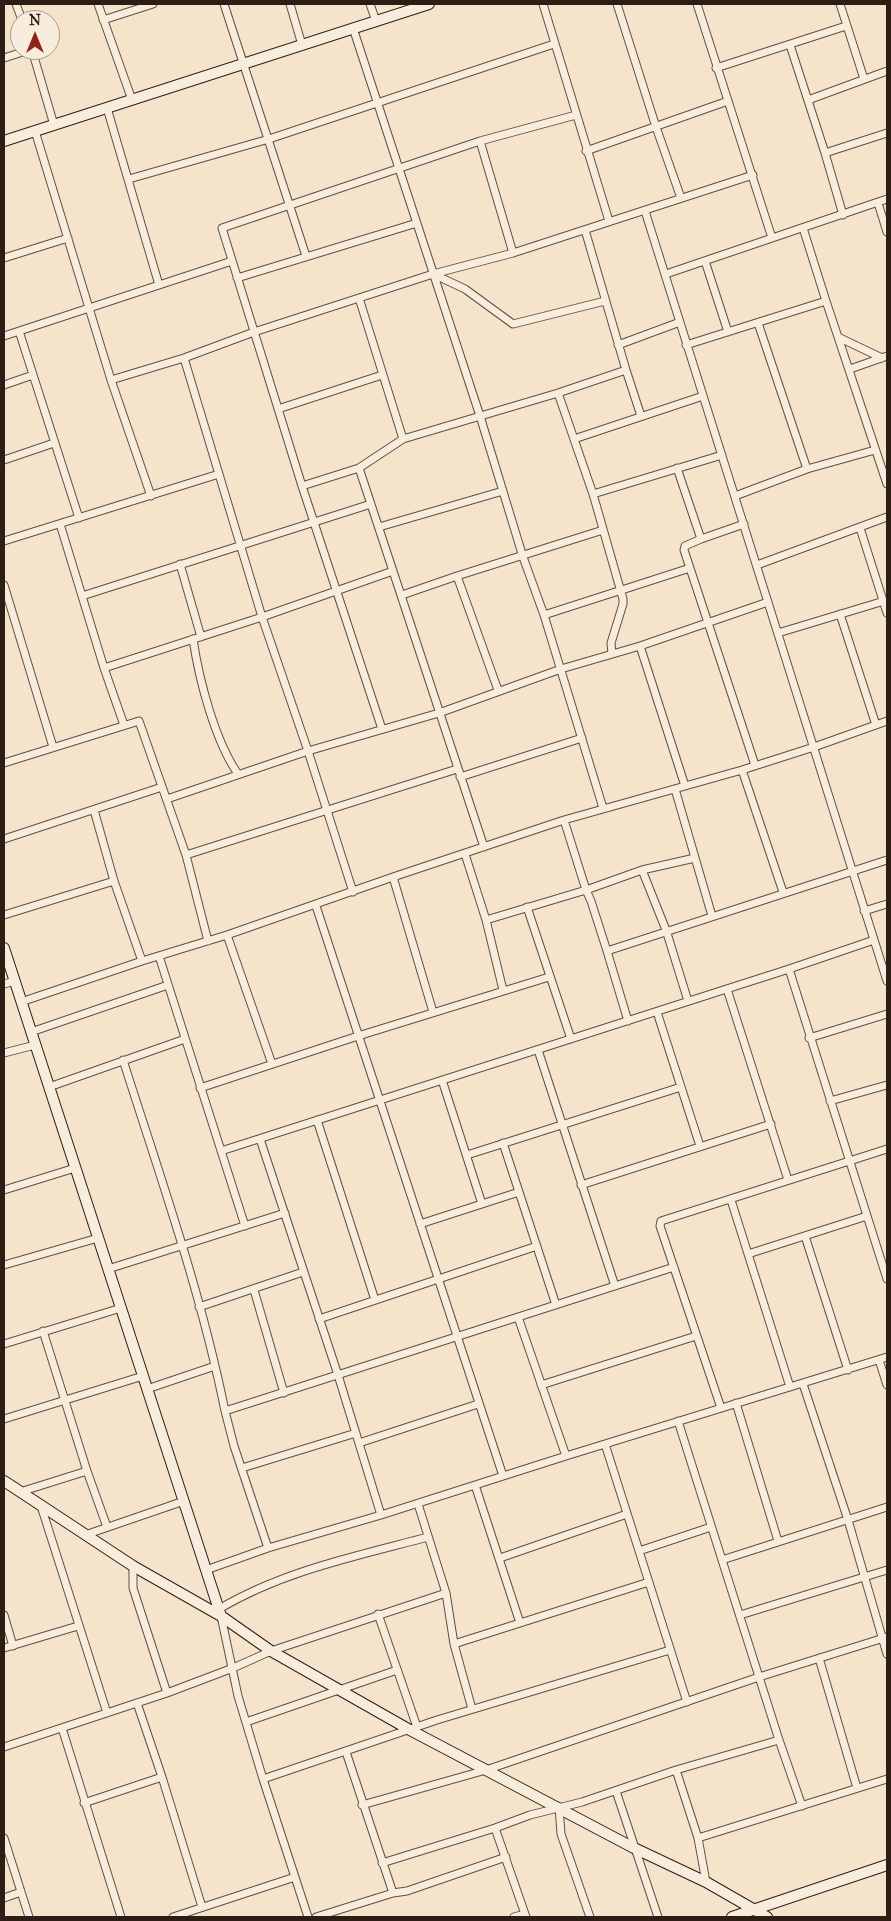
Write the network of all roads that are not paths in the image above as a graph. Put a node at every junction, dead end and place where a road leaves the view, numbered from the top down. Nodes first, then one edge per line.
1 (98, 4) edge
2 (153, 4) edge
3 (224, 4) edge
4 (290, 4) edge
5 (370, 4) edge
6 (429, 4) edge
7 (543, 4) edge
8 (617, 4) edge
9 (697, 4) edge
10 (840, 4) edge
11 (103, 20) junction
12 (376, 21) junction
13 (846, 26) junction
14 (353, 28) junction
15 (554, 44) junction
16 (302, 45) junction
17 (790, 45) junction
18 (34, 60) edge
19 (244, 64) junction
20 (716, 68) junction
21 (887, 71) edge
22 (864, 79) junction
23 (132, 100) junction
24 (808, 100) junction
25 (728, 101) junction
26 (378, 104) junction
27 (107, 108) junction
28 (576, 115) junction
29 (54, 125) junction
30 (656, 127) junction
31 (35, 131) junction
32 (887, 133) edge
33 (269, 139) junction
34 (480, 140) junction
35 (4, 141) edge
36 (586, 151) junction
37 (825, 152) junction
38 (399, 168) junction
39 (753, 175) junction
40 (129, 179) junction
41 (681, 198) junction
42 (887, 199) edge
43 (878, 202) junction
44 (291, 205) junction
45 (645, 211) junction
46 (843, 215) junction
47 (609, 221) junction
48 (417, 223) junction
49 (804, 228) junction
50 (585, 230) junction
51 (887, 232) edge
52 (68, 238) junction
53 (772, 238) junction
54 (513, 253) junction
55 (306, 256) junction
56 (4, 258) edge
57 (232, 261) junction
58 (705, 261) junction
59 (433, 274) junction
60 (666, 274) junction
61 (237, 278) junction
62 (159, 285) junction
63 (359, 298) junction
64 (605, 302) junction
65 (826, 302) junction
66 (90, 308) junction
67 (680, 322) junction
68 (758, 323) junction
69 (20, 331) junction
70 (254, 332) junction
71 (728, 332) junction
72 (4, 336) edge
73 (840, 338) junction
74 (618, 345) junction
75 (686, 345) junction
76 (884, 357) edge
77 (184, 358) junction
78 (850, 369) junction
79 (626, 370) junction
80 (33, 375) junction
81 (382, 375) junction
82 (111, 380) junction
83 (4, 385) edge
84 (558, 393) junction
85 (704, 396) junction
86 (278, 409) junction
87 (480, 416) junction
88 (641, 416) junction
89 (403, 439) junction
90 (574, 439) junction
91 (54, 443) junction
92 (875, 450) junction
93 (722, 455) junction
94 (4, 460) edge
95 (359, 468) junction
96 (677, 468) junction
97 (807, 470) junction
98 (219, 474) junction
99 (887, 484) edge
100 (302, 486) junction
101 (503, 491) junction
102 (593, 494) junction
103 (151, 496) junction
104 (735, 496) junction
105 (371, 504) junction
106 (887, 517) edge
107 (79, 518) junction
108 (314, 522) junction
109 (60, 524) junction
110 (744, 524) junction
111 (380, 527) junction
112 (860, 528) junction
113 (603, 530) junction
114 (701, 538) junction
115 (4, 540) edge
116 (241, 545) junction
117 (523, 556) junction
118 (180, 564) junction
119 (757, 565) junction
120 (690, 568) junction
121 (393, 571) junction
122 (457, 576) junction
123 (4, 585) edge
124 (621, 591) junction
125 (336, 592) junction
126 (402, 595) junction
127 (82, 596) junction
128 (884, 601) junction
129 (768, 602) junction
130 (840, 614) junction
131 (887, 614) edge
132 (544, 615) junction
133 (262, 617) junction
134 (709, 623) junction
135 (778, 633) junction
136 (201, 637) junction
137 (193, 639) junction
138 (640, 646) junction
139 (612, 654) junction
140 (104, 668) junction
141 (561, 669) junction
142 (498, 690) junction
143 (439, 713) junction
144 (887, 721) edge
145 (124, 725) junction
146 (876, 725) junction
147 (382, 729) junction
148 (582, 738) junction
149 (53, 747) junction
150 (814, 747) junction
151 (308, 751) junction
152 (4, 763) edge
153 (754, 765) junction
154 (742, 770) junction
155 (458, 773) junction
156 (238, 774) junction
157 (685, 786) junction
158 (162, 787) junction
159 (675, 789) junction
160 (167, 798) junction
161 (603, 808) junction
162 (94, 810) junction
163 (327, 811) junction
164 (564, 820) junction
165 (4, 839) edge
166 (484, 847) junction
167 (465, 854) junction
168 (186, 856) junction
169 (695, 858) junction
170 (887, 860) edge
171 (642, 870) junction
172 (852, 870) junction
173 (393, 877) junction
174 (114, 881) junction
175 (586, 890) junction
176 (353, 892) junction
177 (783, 892) junction
178 (887, 904) edge
179 (316, 906) junction
180 (527, 907) junction
181 (864, 911) junction
182 (4, 914) edge
183 (712, 916) junction
184 (486, 920) junction
185 (666, 930) junction
186 (227, 935) junction
187 (874, 940) junction
188 (208, 941) junction
189 (4, 948) edge
190 (607, 950) junction
191 (159, 956) junction
192 (142, 961) junction
193 (788, 969) junction
194 (549, 976) junction
195 (14, 981) junction
196 (887, 981) edge
197 (4, 984) edge
198 (168, 984) junction
199 (727, 989) junction
200 (503, 990) junction
201 (688, 1001) junction
202 (22, 1002) junction
203 (433, 1012) junction
204 (657, 1012) junction
205 (887, 1014) edge
206 (628, 1021) junction
207 (31, 1032) junction
208 (358, 1036) junction
209 (809, 1038) junction
210 (185, 1039) junction
211 (571, 1039) junction
212 (35, 1045) junction
213 (538, 1050) junction
214 (4, 1053) edge
215 (123, 1060) junction
216 (272, 1064) junction
217 (442, 1080) junction
218 (887, 1084) edge
219 (49, 1087) junction
220 (681, 1087) junction
221 (200, 1088) junction
222 (378, 1101) junction
223 (830, 1101) junction
224 (317, 1120) junction
225 (561, 1124) junction
226 (771, 1124) junction
227 (260, 1139) junction
228 (503, 1143) junction
229 (700, 1146) junction
230 (887, 1149) edge
231 (221, 1152) junction
232 (467, 1155) junction
233 (850, 1160) junction
234 (75, 1168) junction
235 (788, 1180) junction
236 (581, 1185) junction
237 (4, 1190) edge
238 (519, 1192) junction
239 (731, 1200) junction
240 (482, 1204) junction
241 (285, 1213) junction
242 (867, 1216) junction
243 (420, 1224) junction
244 (245, 1226) junction
245 (806, 1236) junction
246 (98, 1238) junction
247 (182, 1246) junction
248 (537, 1246) junction
249 (748, 1254) junction
250 (4, 1266) edge
251 (674, 1267) junction
252 (108, 1269) junction
253 (303, 1272) junction
254 (887, 1277) edge
255 (438, 1279) junction
256 (615, 1286) junction
257 (254, 1290) junction
258 (375, 1300) junction
259 (556, 1305) junction
260 (199, 1307) junction
261 (121, 1308) junction
262 (518, 1317) junction
263 (319, 1319) junction
264 (43, 1332) junction
265 (696, 1336) junction
266 (457, 1337) junction
267 (4, 1344) edge
268 (887, 1357) edge
269 (879, 1360) junction
270 (215, 1366) junction
271 (848, 1370) junction
272 (338, 1375) junction
273 (143, 1376) junction
274 (803, 1384) junction
275 (541, 1385) junction
276 (887, 1385) edge
277 (790, 1387) junction
278 (147, 1389) junction
279 (284, 1392) junction
280 (65, 1400) junction
281 (736, 1403) junction
282 (478, 1404) junction
283 (721, 1408) junction
284 (225, 1411) junction
285 (4, 1418) edge
286 (678, 1421) junction
287 (356, 1433) junction
288 (359, 1443) junction
289 (605, 1444) junction
290 (566, 1456) junction
291 (242, 1468) junction
292 (87, 1471) junction
293 (504, 1476) junction
294 (4, 1482) edge
295 (475, 1485) junction
296 (20, 1492) junction
297 (184, 1501) junction
298 (418, 1504) junction
299 (41, 1506) junction
300 (887, 1507) edge
301 (627, 1514) junction
302 (381, 1516) junction
303 (848, 1520) junction
304 (107, 1527) junction
305 (711, 1527) junction
306 (84, 1535) junction
307 (428, 1537) junction
308 (778, 1541) junction
309 (268, 1548) junction
310 (639, 1551) junction
311 (500, 1558) junction
312 (722, 1560) junction
313 (133, 1566) junction
314 (206, 1570) junction
315 (887, 1570) edge
316 (864, 1577) junction
317 (649, 1582) junction
318 (446, 1593) junction
319 (220, 1613) junction
320 (378, 1614) junction
321 (4, 1615) edge
322 (740, 1615) junction
323 (520, 1623) junction
324 (78, 1626) junction
325 (885, 1638) edge
326 (454, 1644) junction
327 (13, 1646) junction
328 (4, 1648) edge
329 (670, 1650) junction
330 (271, 1651) junction
331 (887, 1654) edge
332 (819, 1658) junction
333 (233, 1668) junction
334 (396, 1670) junction
335 (759, 1677) junction
336 (338, 1689) junction
337 (167, 1693) junction
338 (687, 1702) junction
339 (137, 1703) junction
340 (472, 1709) junction
341 (107, 1713) junction
342 (246, 1722) junction
343 (62, 1728) junction
344 (413, 1728) junction
345 (779, 1740) junction
346 (4, 1747) edge
347 (346, 1752) junction
348 (486, 1770) junction
349 (676, 1770) junction
350 (162, 1778) junction
351 (263, 1779) junction
352 (887, 1779) edge
353 (857, 1788) junction
354 (616, 1791) junction
355 (84, 1803) junction
356 (362, 1805) junction
357 (802, 1806) junction
358 (559, 1807) junction
359 (495, 1828) junction
360 (4, 1838) edge
361 (698, 1838) junction
362 (634, 1848) junction
363 (506, 1857) junction
364 (382, 1863) junction
365 (887, 1865) edge
366 (295, 1877) junction
367 (706, 1882) junction
368 (21, 1892) junction
369 (393, 1893) junction
370 (4, 1898) edge
371 (202, 1906) junction
372 (753, 1910) junction
373 (526, 1916) edge
374 (29, 1917) edge
375 (121, 1917) edge
376 (173, 1917) edge
377 (308, 1917) edge
378 (316, 1917) edge
379 (514, 1917) edge
380 (590, 1917) edge
381 (658, 1917) edge
382 (732, 1917) edge
383 (767, 1917) edge

1 - 11 street
2 - 11 street
3 - 19 street
4 - 16 street
5 - 12 street
6 - 12 street
7 - 15 street
8 - 30 street
9 - 20 street
10 - 13 street
11 - 23 street
12 - 14 street
13 - 17 street
13 - 22 street
14 - 16 street
14 - 26 street
15 - 26 street
15 - 28 street
16 - 19 street
17 - 20 street
17 - 24 street
18 - 29 street
19 - 23 street
19 - 33 street
20 - 25 street
21 - 22 street
22 - 24 street
23 - 27 street
24 - 37 street
25 - 30 street
25 - 39 street
26 - 33 street
26 - 38 street
27 - 29 street
27 - 40 street
28 - 34 street
28 - 36 street
29 - 31 street
30 - 36 street
30 - 41 street
31 - 35 street
31 - 52 street
32 - 37 street
33 - 40 street
33 - 44 street
34 - 38 street
34 - 54 street
36 - 47 street
37 - 46 street
38 - 44 street
38 - 48 street
39 - 41 street
39 - 53 street
40 - 62 street
41 - 45 street
42 - 43 street
43 - 46 street
43 - 51 street
44 - 55 street
44 - 57 street
45 - 47 street
45 - 60 street
46 - 49 street
47 - 50 street
48 - 55 street
48 - 59 street
49 - 53 street
49 - 65 street
50 - 54 street
50 - 64 street
52 - 56 street
52 - 66 street
53 - 58 street
54 - 59 street
55 - 61 street
57 - 61 street
57 - 62 street
58 - 60 street
58 - 71 street
59 - 63 street
59 - 64 street
59 - 87 street
60 - 67 street
61 - 70 street
62 - 66 street
63 - 70 street
63 - 81 street
64 - 74 street
65 - 68 street
65 - 73 street
66 - 69 street
66 - 82 street
67 - 74 street
67 - 75 street
68 - 71 street
68 - 97 street
69 - 72 street
69 - 80 street
70 - 77 street
70 - 86 street
71 - 75 street
73 - 76 street
73 - 78 street
74 - 79 street
75 - 85 street
76 - 78 street
77 - 82 street
77 - 98 street
78 - 92 street
79 - 84 street
79 - 88 street
80 - 83 street
80 - 91 street
81 - 86 street
81 - 89 street
82 - 103 street
84 - 87 street
84 - 90 street
85 - 88 street
85 - 93 street
86 - 100 street
87 - 89 street
87 - 101 street
88 - 90 street
89 - 95 street
90 - 102 street
91 - 94 street
91 - 107 street
92 - 97 street
92 - 99 street
93 - 96 street
93 - 104 street
95 - 100 street
95 - 105 street
96 - 102 street
96 - 114 street
97 - 104 street
98 - 103 street
98 - 116 street
100 - 108 street
101 - 111 street
101 - 117 street
102 - 113 street
103 - 107 street
104 - 110 street
105 - 108 street
105 - 111 street
106 - 112 street
107 - 109 street
108 - 116 street
108 - 125 street
109 - 115 street
109 - 127 street
110 - 114 street
110 - 119 street
111 - 121 street
112 - 119 street
112 - 128 street
113 - 117 street
113 - 124 street
114 - 120 street
116 - 118 street
116 - 133 street
117 - 122 street
117 - 132 street
118 - 127 street
118 - 136 street
119 - 129 street
120 - 124 street
120 - 134 street
121 - 125 street
121 - 126 street
122 - 126 street
122 - 142 street
123 - 149 street
124 - 132 street
124 - 139 street
125 - 133 street
125 - 147 street
126 - 143 street
127 - 140 street
128 - 130 street
128 - 131 street
129 - 134 street
129 - 135 street
130 - 135 street
130 - 146 street
132 - 141 street
133 - 136 street
133 - 151 street
134 - 138 street
134 - 153 street
135 - 150 street
136 - 137 street
137 - 140 street
137 - 156 street
138 - 139 street
138 - 157 street
139 - 141 street
140 - 145 street
141 - 142 street
141 - 148 street
142 - 143 street
143 - 147 street
143 - 155 street
144 - 146 street
145 - 149 street
145 - 158 street
146 - 150 street
147 - 151 street
148 - 155 street
148 - 161 street
149 - 152 street
150 - 153 street
150 - 172 street
151 - 156 street
151 - 163 street
153 - 154 street
154 - 157 street
154 - 177 street
155 - 163 street
155 - 166 street
156 - 160 street
157 - 159 street
158 - 160 street
158 - 162 street
159 - 161 street
159 - 169 street
160 - 168 street
161 - 164 street
162 - 165 street
162 - 174 street
163 - 168 street
163 - 176 street
164 - 166 street
164 - 175 street
166 - 167 street
167 - 173 street
167 - 184 street
168 - 188 street
169 - 171 street
169 - 183 street
170 - 172 street
171 - 175 street
171 - 185 street
172 - 177 street
172 - 181 street
173 - 176 street
173 - 203 street
174 - 182 street
174 - 192 street
175 - 180 street
175 - 190 street
176 - 179 street
177 - 183 street
178 - 181 street
179 - 186 street
179 - 208 street
180 - 184 street
180 - 194 street
181 - 187 street
183 - 185 street
184 - 200 street
185 - 190 street
185 - 201 street
186 - 188 street
186 - 216 street
187 - 193 street
187 - 196 street
188 - 191 street
189 - 195 street
190 - 206 street
191 - 192 street
191 - 198 street
192 - 202 street
193 - 199 street
193 - 209 street
194 - 200 street
194 - 211 street
195 - 197 street
195 - 202 street
198 - 207 street
198 - 210 street
199 - 201 street
199 - 226 street
200 - 203 street
201 - 204 street
202 - 207 street
203 - 208 street
204 - 206 street
204 - 220 street
205 - 209 street
206 - 211 street
207 - 212 street
208 - 216 street
208 - 222 street
209 - 223 street
210 - 215 street
210 - 221 street
211 - 213 street
212 - 214 street
212 - 219 street
213 - 217 street
213 - 225 street
215 - 219 street
215 - 247 street
216 - 221 street
217 - 222 street
217 - 232 street
218 - 223 street
219 - 234 street
220 - 225 street
220 - 229 street
221 - 231 street
222 - 224 street
222 - 243 street
223 - 233 street
224 - 227 street
224 - 258 street
225 - 228 street
225 - 236 street
226 - 229 street
226 - 235 street
227 - 231 street
227 - 241 street
228 - 232 street
228 - 238 street
229 - 236 street
230 - 233 street
231 - 244 street
232 - 240 street
233 - 235 street
233 - 242 street
234 - 237 street
234 - 246 street
235 - 239 street
236 - 256 street
238 - 240 street
238 - 248 street
239 - 249 street
239 - 251 street
240 - 243 street
241 - 244 street
241 - 253 street
242 - 245 street
242 - 254 street
243 - 255 street
244 - 247 street
245 - 249 street
245 - 271 street
246 - 250 street
246 - 252 street
247 - 252 street
247 - 260 street
248 - 255 street
248 - 259 street
249 - 277 street
251 - 256 street
251 - 265 street
252 - 261 street
253 - 257 street
253 - 263 street
255 - 258 street
255 - 266 street
256 - 259 street
257 - 260 street
257 - 279 street
258 - 263 street
259 - 262 street
260 - 270 street
261 - 264 street
261 - 273 street
262 - 266 street
262 - 275 street
263 - 272 street
264 - 267 street
264 - 280 street
265 - 275 street
265 - 283 street
266 - 272 street
266 - 282 street
268 - 269 street
269 - 271 street
269 - 276 street
270 - 278 street
270 - 284 street
271 - 274 street
272 - 279 street
272 - 287 street
273 - 278 street
273 - 280 street
274 - 277 street
274 - 303 street
275 - 290 street
277 - 281 street
278 - 297 street
279 - 284 street
280 - 285 street
280 - 292 street
281 - 283 street
281 - 308 street
282 - 288 street
282 - 293 street
283 - 286 street
284 - 291 street
286 - 289 street
286 - 305 street
287 - 288 street
287 - 291 street
288 - 302 street
289 - 290 street
289 - 301 street
290 - 293 street
291 - 309 street
292 - 296 street
292 - 304 street
293 - 295 street
294 - 296 street
295 - 298 street
295 - 311 street
296 - 299 street
297 - 304 street
297 - 314 street
298 - 302 street
298 - 307 street
299 - 306 street
299 - 324 street
300 - 303 street
301 - 310 street
301 - 311 street
302 - 309 street
303 - 308 street
303 - 316 street
304 - 306 street
305 - 310 street
305 - 312 street
306 - 313 street
307 - 318 street
307 - 319 street
308 - 312 street
309 - 314 street
310 - 317 street
311 - 323 street
312 - 322 street
313 - 319 street
313 - 337 street
314 - 319 street
315 - 316 street
316 - 322 street
316 - 325 street
317 - 323 street
317 - 329 street
318 - 320 street
318 - 326 street
319 - 330 street
319 - 333 street
320 - 330 street
320 - 334 street
321 - 327 street
322 - 335 street
323 - 326 street
324 - 327 street
324 - 341 street
325 - 331 street
325 - 332 street
326 - 340 street
327 - 328 street
329 - 338 street
329 - 340 street
330 - 333 street
330 - 336 street
332 - 335 street
332 - 353 street
333 - 337 street
333 - 342 street
334 - 336 street
334 - 344 street
335 - 338 street
335 - 345 street
336 - 342 street
336 - 344 street
337 - 339 street
338 - 348 street
339 - 341 street
339 - 350 street
340 - 344 street
341 - 343 street
342 - 351 street
343 - 346 street
343 - 355 street
344 - 347 street
344 - 348 street
345 - 349 street
345 - 357 street
347 - 351 street
347 - 356 street
348 - 356 street
348 - 358 street
349 - 354 street
349 - 361 street
350 - 355 street
350 - 371 street
351 - 366 street
352 - 353 street
353 - 357 street
354 - 358 street
354 - 362 street
355 - 375 street
356 - 364 street
357 - 361 street
358 - 359 street
358 - 362 street
358 - 380 street
359 - 363 street
359 - 364 street
360 - 368 street
361 - 367 street
362 - 367 street
362 - 381 street
363 - 369 street
363 - 373 street
364 - 369 street
365 - 372 street
366 - 371 street
366 - 377 street
367 - 372 street
368 - 370 street
368 - 374 street
369 - 378 street
371 - 376 street
372 - 382 street
372 - 383 street
373 - 379 street

